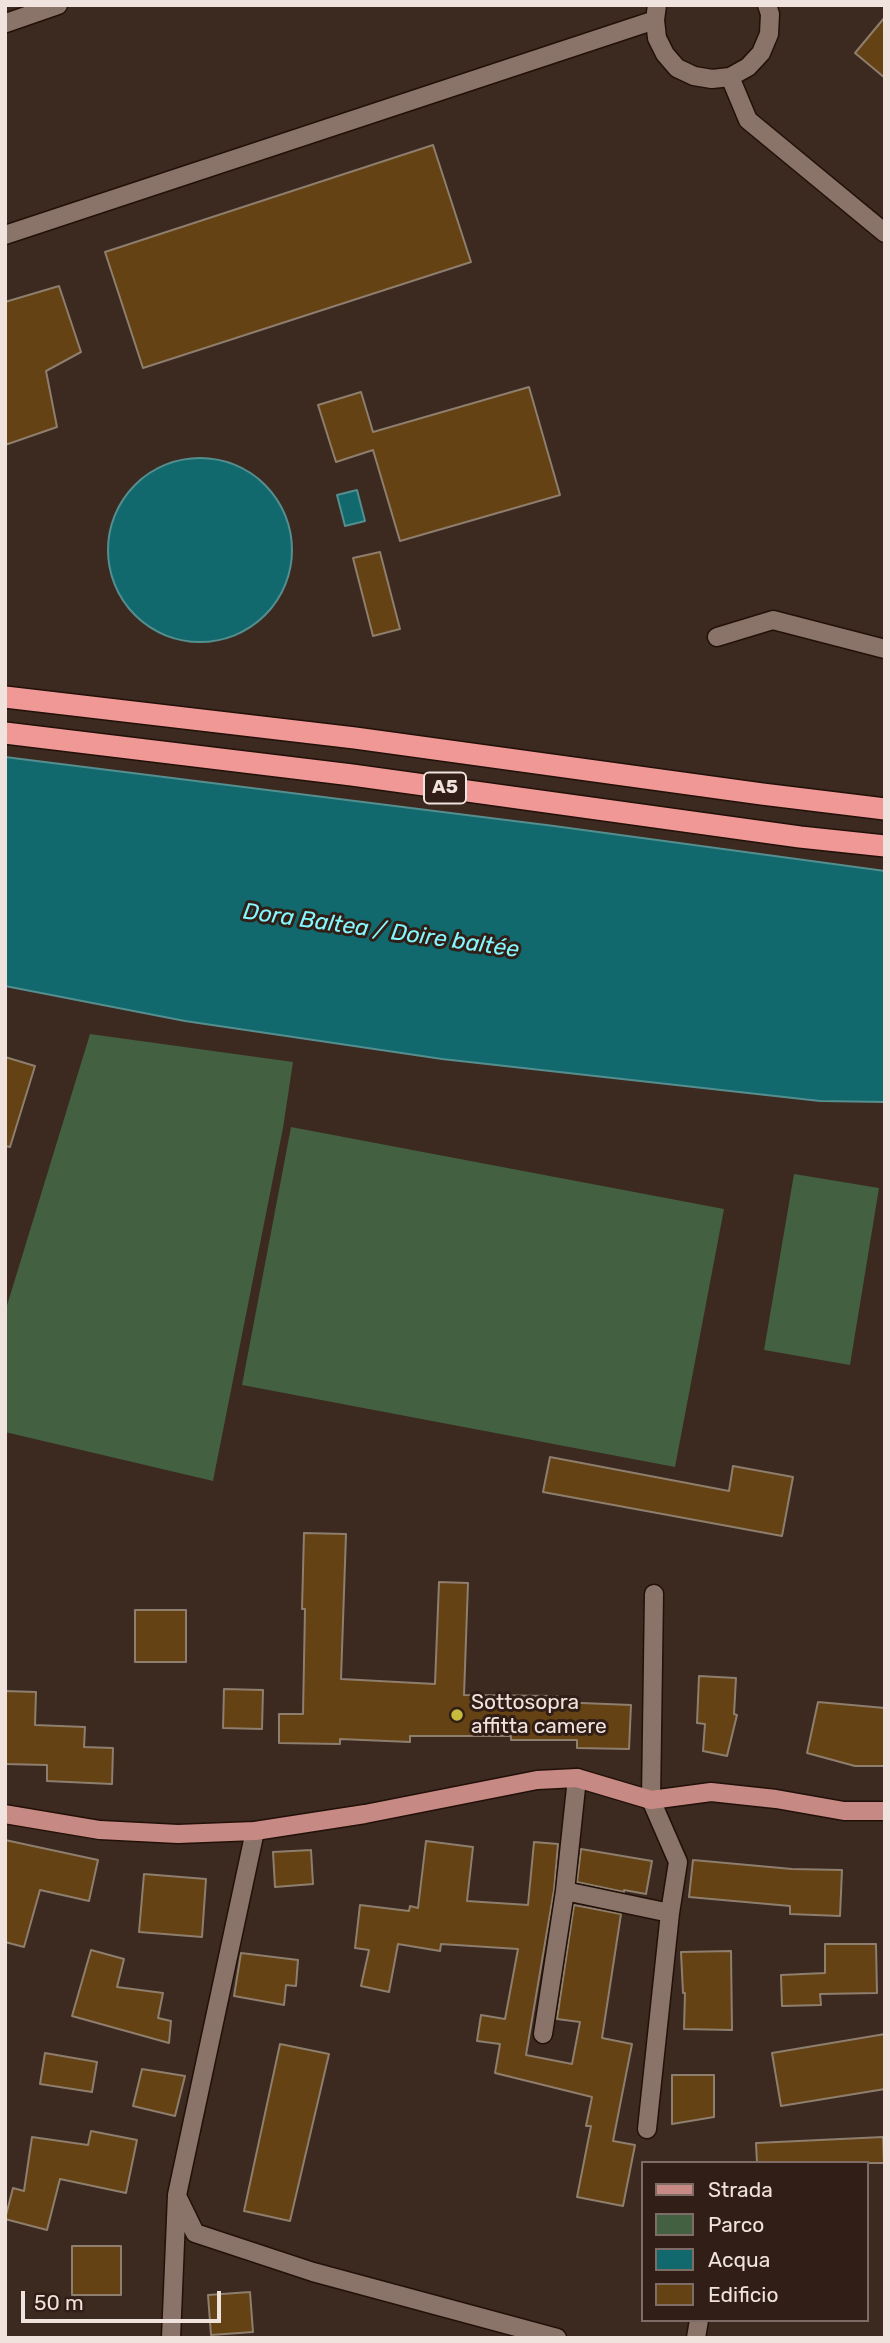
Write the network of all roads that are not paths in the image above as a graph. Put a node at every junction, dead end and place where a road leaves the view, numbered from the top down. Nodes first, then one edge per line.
1 (58, 5) edge
2 (767, 5) edge
3 (656, 13) edge
4 (6, 23) edge
5 (730, 77) junction
6 (885, 233) edge
7 (5, 235) edge
8 (717, 637) dead end
9 (885, 649) edge
10 (5, 697) edge
11 (5, 733) edge
12 (885, 809) edge
13 (885, 846) edge
14 (654, 1594) dead end
15 (577, 1778) junction
16 (652, 1800) junction
17 (885, 1811) edge
18 (5, 1814) edge
19 (255, 1831) junction
20 (565, 1891) junction
21 (670, 1913) junction
22 (543, 2034) dead end
23 (648, 2129) dead end
24 (177, 2195) junction
25 (171, 2338) edge
26 (557, 2338) edge

1 - 4 street
2 - 5 street
3 - 5 street
3 - 7 street
5 - 6 street
8 - 9 street
10 - 12 highway, A5
11 - 13 highway, A5
14 - 16 street
15 - 16 main road
15 - 19 main road
15 - 20 street
16 - 17 main road
16 - 21 street
18 - 19 main road
19 - 24 street
20 - 21 street
20 - 22 street
21 - 23 street
24 - 25 street
24 - 26 street

